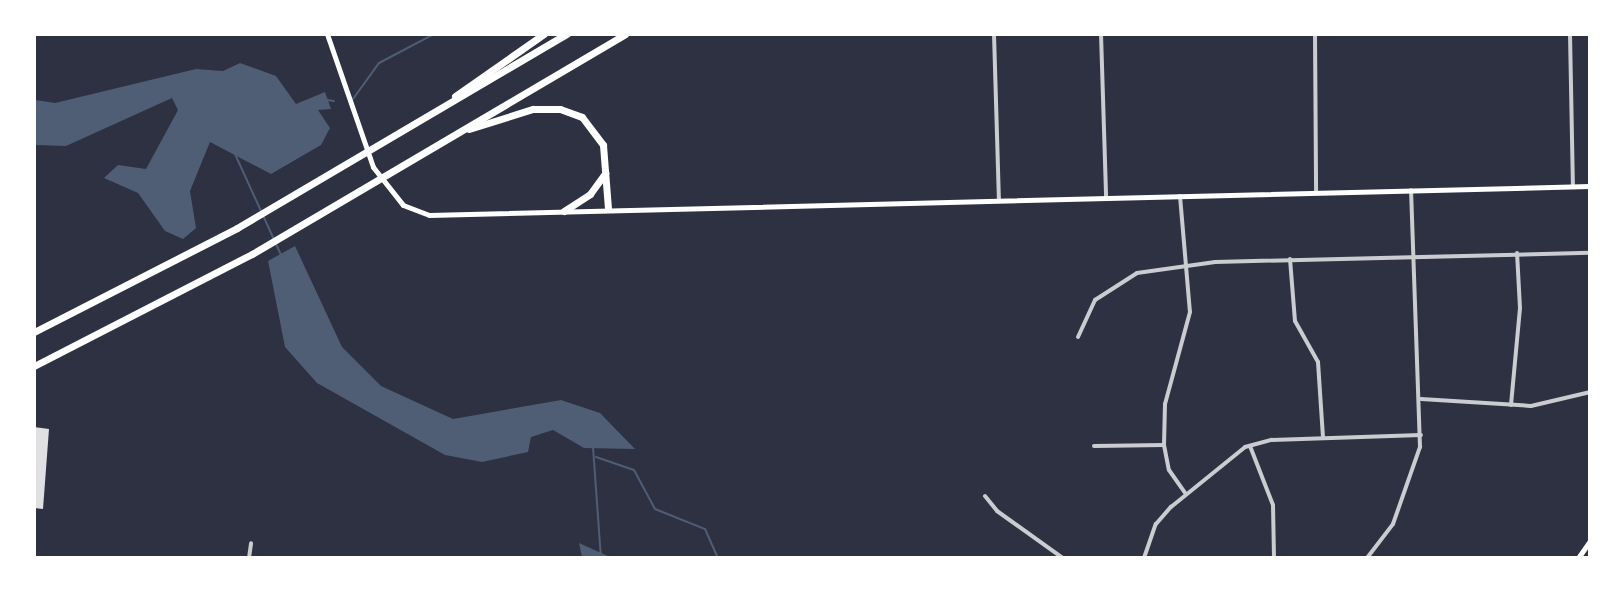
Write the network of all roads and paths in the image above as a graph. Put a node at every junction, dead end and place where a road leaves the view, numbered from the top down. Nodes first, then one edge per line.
1 (327, 34) edge
2 (544, 34) edge
3 (567, 34) edge
4 (625, 34) edge
5 (994, 34) edge
6 (1101, 34) edge
7 (1315, 34) edge
8 (1570, 34) edge
9 (435, 112) junction
10 (461, 131) junction
11 (606, 171) junction
12 (1590, 186) edge
13 (1573, 187) junction
14 (1411, 190) junction
15 (1316, 192) junction
16 (1180, 196) junction
17 (1106, 197) junction
18 (999, 200) junction
19 (608, 209) junction
20 (564, 211) junction
21 (1517, 253) junction
22 (1590, 253) edge
23 (1413, 256) junction
24 (1290, 259) junction
25 (1185, 266) junction
26 (34, 332) edge
27 (1078, 337) dead end
28 (34, 366) edge
29 (1590, 392) edge
30 (1421, 399) junction
31 (1511, 405) junction
32 (1421, 435) junction
33 (1323, 437) junction
34 (1164, 445) junction
35 (1094, 446) dead end
36 (1250, 446) junction
37 (1185, 493) junction
38 (986, 495) dead end
39 (1590, 541) edge
40 (251, 543) dead end
41 (249, 558) edge
42 (1063, 558) edge
43 (1144, 558) edge
44 (1274, 558) edge
45 (1367, 558) edge
46 (1578, 558) edge

1 - 20 main road
2 - 9 highway
3 - 9 highway
4 - 10 highway
5 - 18 street
6 - 17 street
7 - 15 street
8 - 13 street
9 - 26 highway
10 - 11 highway
10 - 28 highway
11 - 19 highway
11 - 20 highway
12 - 13 main road
13 - 14 main road
14 - 15 main road
14 - 23 street
15 - 16 main road
16 - 17 main road
16 - 25 street
17 - 18 main road
18 - 19 main road
19 - 20 main road
21 - 22 street
21 - 23 street
21 - 31 street
23 - 24 street
23 - 30 street
24 - 25 street
24 - 33 street
25 - 27 street
25 - 34 street
29 - 31 street
30 - 31 street
30 - 32 street
32 - 33 street
32 - 45 street
33 - 36 street
34 - 35 street
34 - 37 street
36 - 37 street
36 - 44 street
37 - 43 street
38 - 42 street
39 - 46 main road
40 - 41 street

